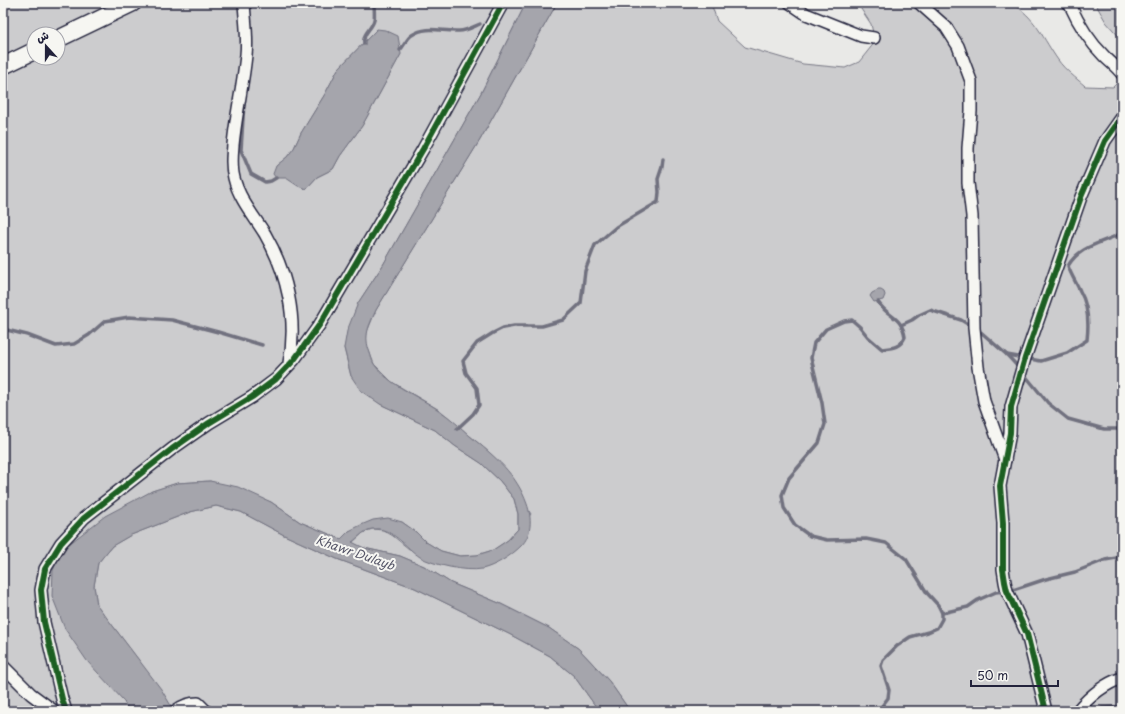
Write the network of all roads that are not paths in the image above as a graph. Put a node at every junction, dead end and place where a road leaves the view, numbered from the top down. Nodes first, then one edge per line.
1 (133, 3) edge
2 (244, 3) edge
3 (503, 3) edge
4 (790, 3) edge
5 (919, 3) edge
6 (1067, 3) edge
7 (66, 35) edge
8 (874, 38) dead end
9 (26, 55) edge
10 (3, 66) edge
11 (1122, 74) edge
12 (1122, 117) edge
13 (289, 365) junction
14 (1005, 461) junction
15 (3, 666) edge
16 (1122, 678) edge
17 (54, 711) edge
18 (66, 711) edge
19 (175, 711) edge
20 (206, 711) edge
21 (1046, 711) edge
22 (1077, 711) edge

1 - 7 main road
2 - 13 street
3 - 13 street
4 - 8 street
5 - 14 street
6 - 11 street
9 - 10 main road
12 - 14 street
13 - 18 street
14 - 21 street
15 - 17 street
16 - 22 street
19 - 20 street

